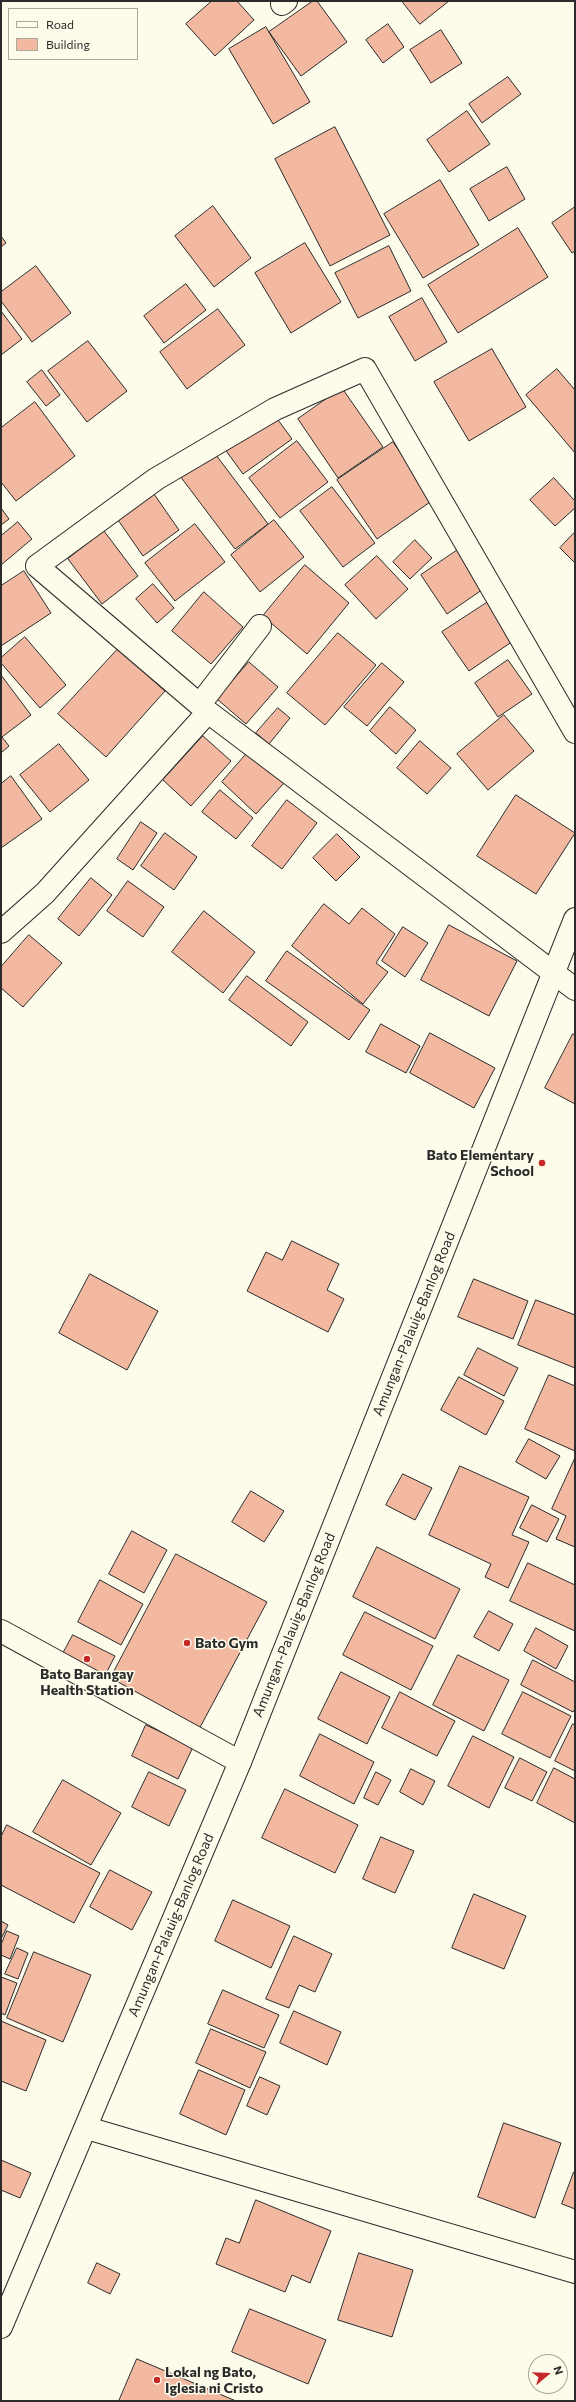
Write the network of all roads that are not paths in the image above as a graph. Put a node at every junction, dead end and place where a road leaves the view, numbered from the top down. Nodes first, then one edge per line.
1 (260, 626) dead end
2 (204, 708) junction
3 (575, 732) edge
4 (575, 919) edge
5 (1, 932) edge
6 (554, 974) junction
7 (575, 989) edge
8 (1, 1631) edge
9 (240, 1762) junction
10 (87, 2128) junction
11 (575, 2272) edge
12 (1, 2327) edge

1 - 2 street
2 - 3 street
2 - 5 street
2 - 6 street
4 - 6 street, Amungan-Palauig-Banlog Road
6 - 7 street
6 - 9 street, Amungan-Palauig-Banlog Road
8 - 9 street
9 - 10 street, Amungan-Palauig-Banlog Road
10 - 11 street
10 - 12 street, Amungan-Palauig-Banlog Road

